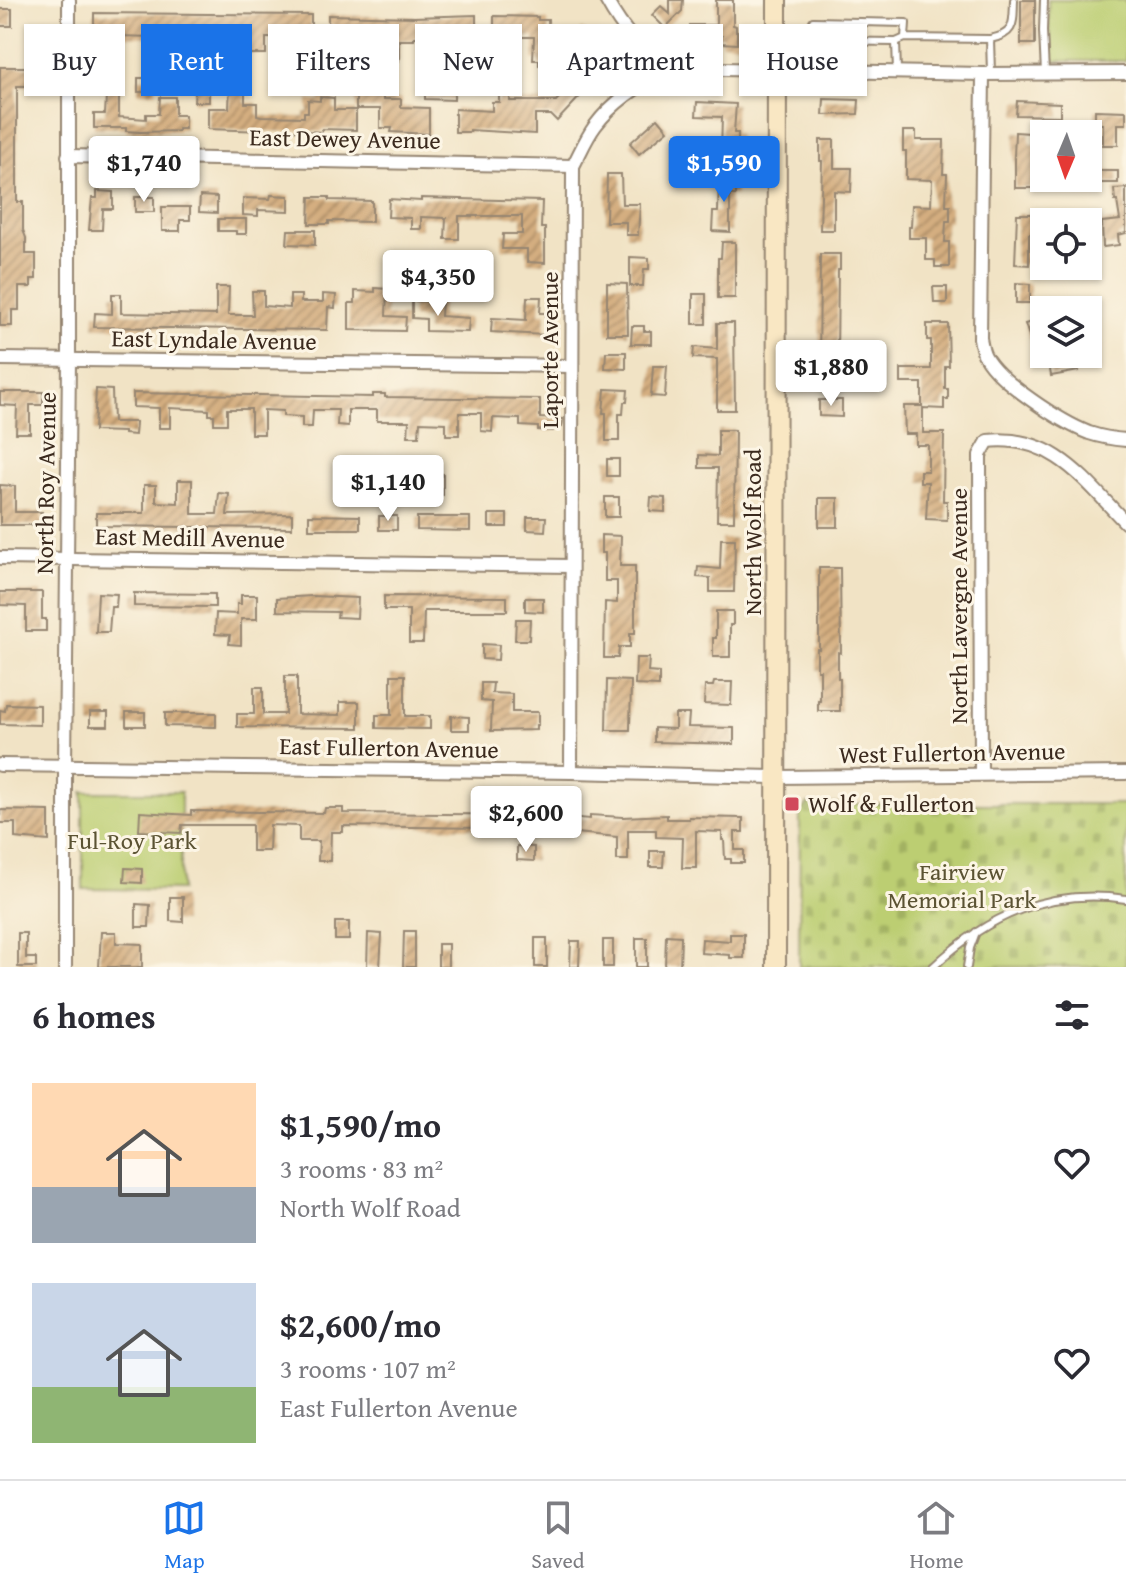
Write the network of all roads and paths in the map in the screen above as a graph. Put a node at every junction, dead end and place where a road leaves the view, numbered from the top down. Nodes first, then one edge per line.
1 (69, 0) edge
2 (606, 0) edge
3 (777, 0) edge
4 (1014, 0) edge
5 (1044, 0) edge
6 (621, 24) edge
7 (777, 24) edge
8 (905, 38) junction
9 (990, 39) junction
10 (896, 42) junction
11 (867, 70) edge
12 (897, 71) junction
13 (1045, 73) junction
14 (1126, 73) edge
15 (987, 74) junction
16 (625, 96) edge
17 (776, 96) edge
18 (68, 156) junction
19 (573, 166) junction
20 (0, 359) edge
21 (69, 360) junction
22 (571, 366) junction
23 (1126, 440) edge
24 (1126, 523) edge
25 (0, 558) edge
26 (67, 559) junction
27 (571, 566) junction
28 (0, 765) edge
29 (65, 766) junction
30 (571, 772) junction
31 (1126, 773) edge
32 (981, 774) junction
33 (778, 777) junction
34 (1126, 899) edge
35 (976, 932) junction
36 (65, 967) edge
37 (776, 967) edge
38 (933, 967) edge
39 (967, 967) edge

1 - 18 street, North Roy Avenue
2 - 6 street
3 - 7 main road, North Wolf Road
4 - 9 lane
5 - 13 lane
8 - 9 lane
8 - 10 lane
8 - 10 lane
9 - 15 lane
10 - 12 lane
11 - 12 street
12 - 15 street
13 - 14 street
13 - 15 street
15 - 23 street
16 - 19 street, Laporte Avenue
17 - 33 main road, North Wolf Road
18 - 19 street, East Dewey Avenue
18 - 21 street, North Roy Avenue
19 - 22 street, Laporte Avenue
20 - 21 street, East Lyndale Avenue
21 - 22 street, East Lyndale Avenue
21 - 26 street, North Roy Avenue
22 - 27 street, Laporte Avenue
24 - 32 street, North Lavergne Avenue
25 - 26 street, East Medill Avenue
26 - 27 street, East Medill Avenue
26 - 29 street, North Roy Avenue
27 - 30 street, Laporte Avenue
28 - 29 street, East Fullerton Avenue
29 - 30 street, East Fullerton Avenue
29 - 36 street, North Roy Avenue
30 - 33 street, East Fullerton Avenue
31 - 32 street, West Fullerton Avenue
32 - 33 street, West Fullerton Avenue
33 - 37 main road, North Wolf Road
34 - 35 lane
35 - 38 lane
35 - 39 lane

